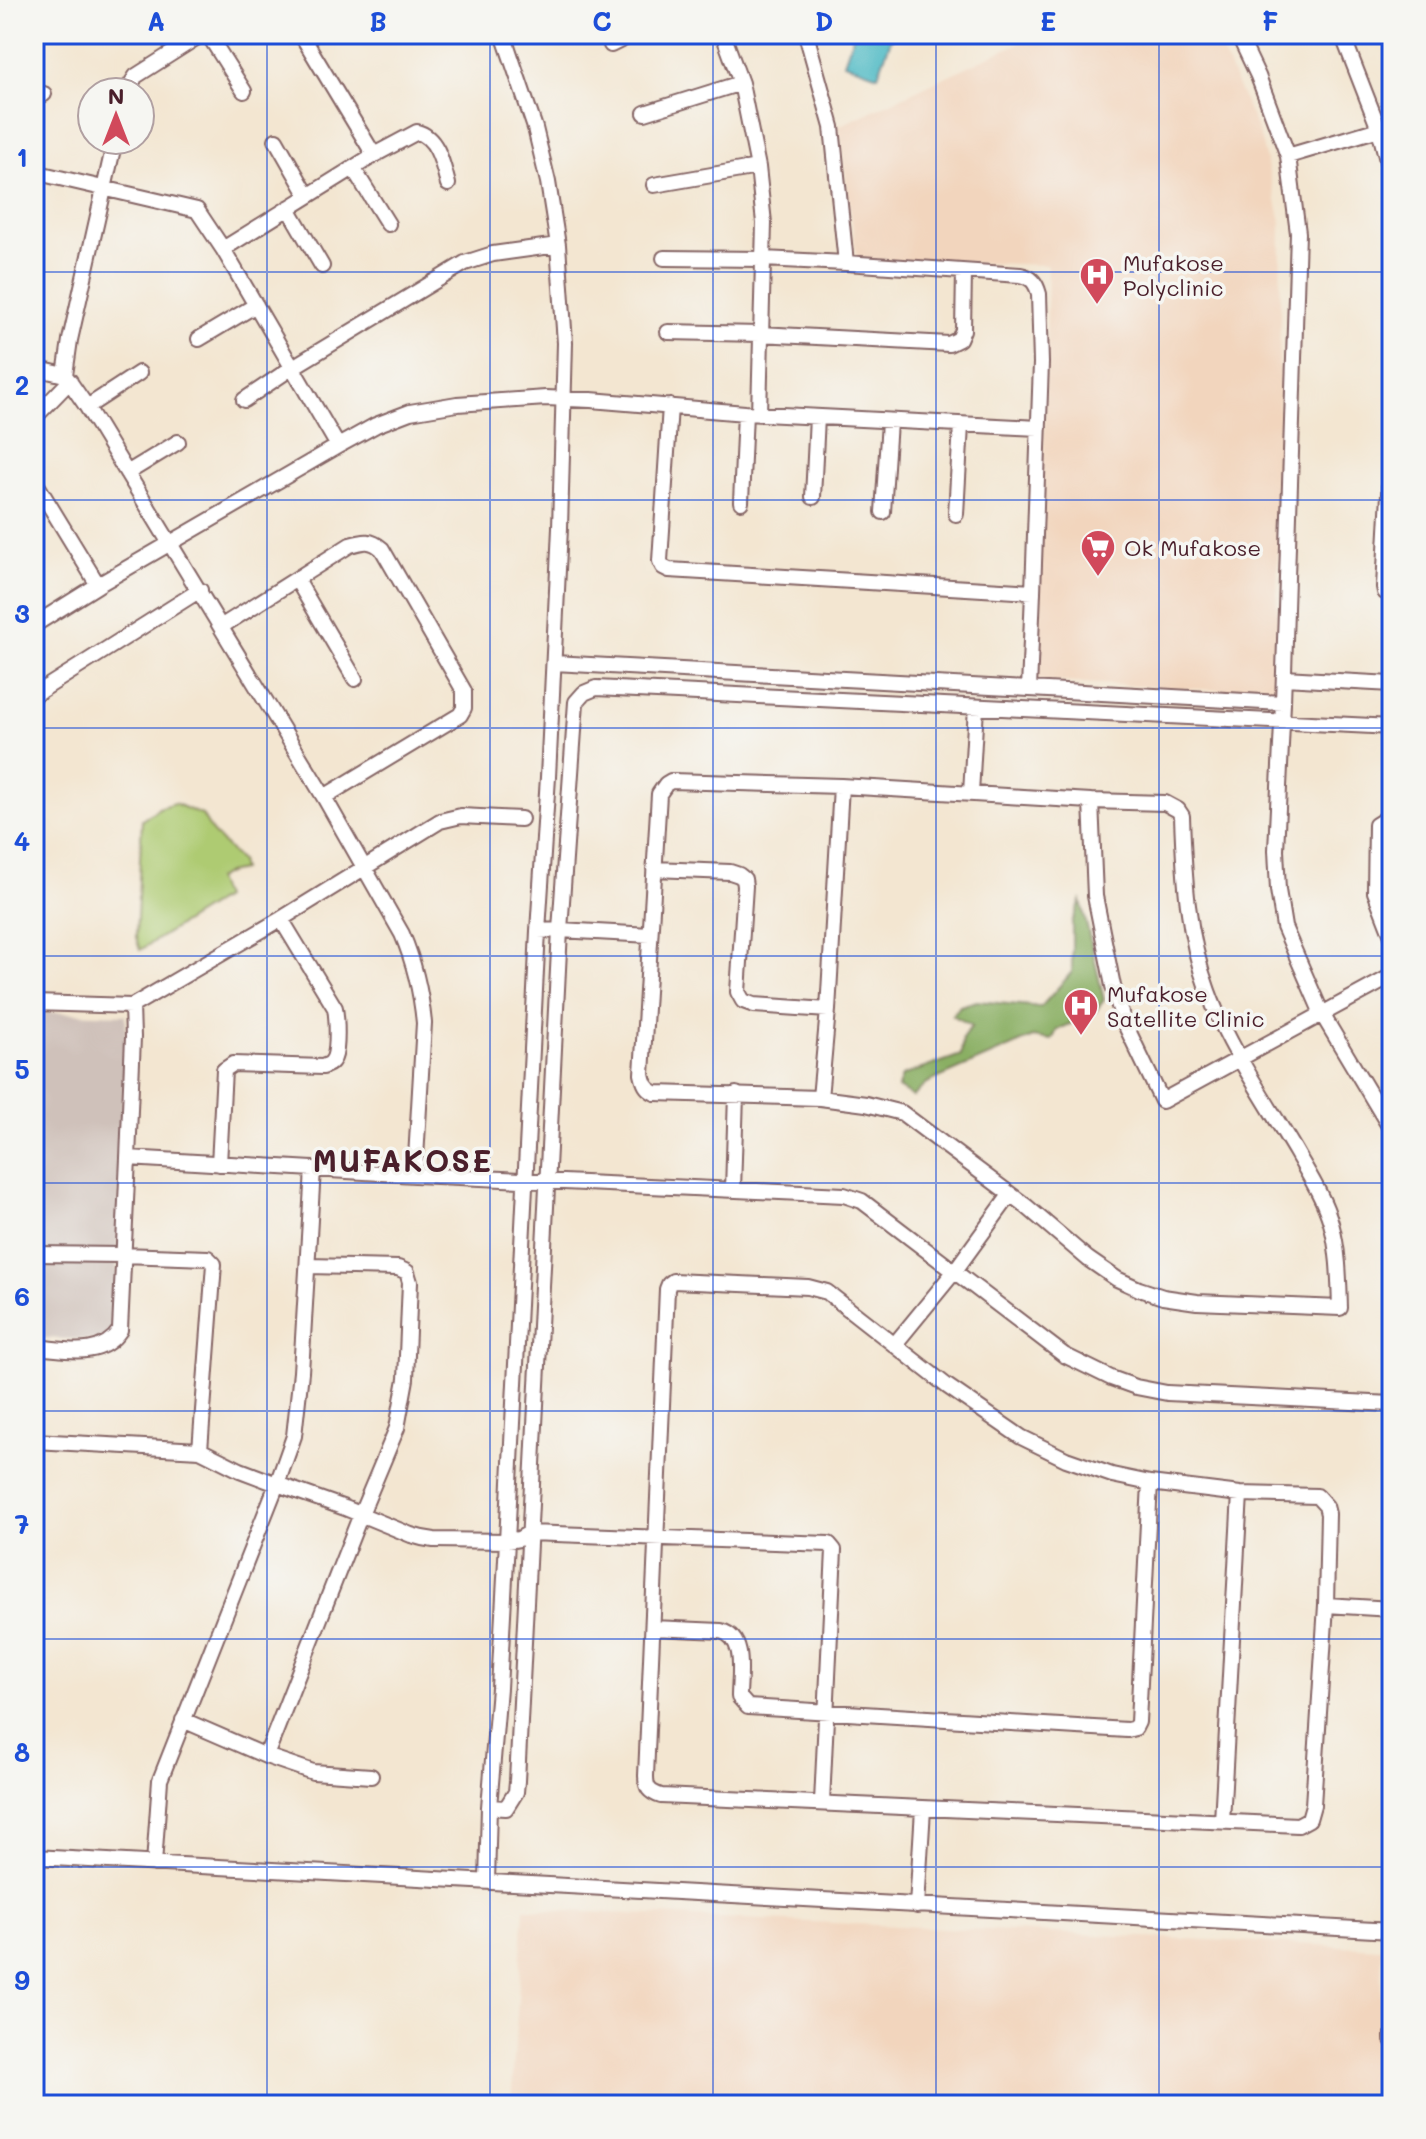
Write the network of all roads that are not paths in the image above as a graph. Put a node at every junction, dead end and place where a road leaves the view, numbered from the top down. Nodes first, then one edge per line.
1 (202, 34) edge
2 (208, 34) edge
3 (301, 34) edge
4 (503, 34) edge
5 (633, 34) edge
6 (723, 34) edge
7 (806, 34) edge
8 (1238, 34) edge
9 (1342, 34) edge
10 (611, 45) dead end
11 (136, 76) edge
12 (741, 83) junction
13 (244, 91) dead end
14 (645, 113) dead end
15 (1379, 129) junction
16 (276, 140) dead end
17 (374, 155) junction
18 (112, 156) edge
19 (1288, 156) junction
20 (758, 167) junction
21 (353, 168) junction
22 (34, 172) edge
23 (1392, 180) edge
24 (448, 184) dead end
25 (654, 185) dead end
26 (105, 188) junction
27 (308, 196) junction
28 (288, 208) junction
29 (388, 224) dead end
30 (558, 245) junction
31 (223, 249) junction
32 (664, 258) dead end
33 (763, 259) junction
34 (846, 263) junction
35 (322, 266) dead end
36 (964, 272) junction
37 (256, 305) junction
38 (668, 332) dead end
39 (760, 334) junction
40 (199, 339) dead end
41 (293, 367) junction
42 (34, 368) edge
43 (139, 373) dead end
44 (68, 378) junction
45 (564, 399) junction
46 (244, 400) dead end
47 (670, 406) junction
48 (87, 407) junction
49 (752, 413) junction
50 (817, 417) junction
51 (34, 421) edge
52 (889, 422) junction
53 (961, 425) junction
54 (1039, 428) junction
55 (1392, 438) edge
56 (178, 442) dead end
57 (338, 446) junction
58 (127, 473) junction
59 (34, 480) edge
60 (813, 497) dead end
61 (741, 502) dead end
62 (883, 512) dead end
63 (956, 514) dead end
64 (171, 543) junction
65 (297, 580) junction
66 (98, 585) junction
67 (200, 590) junction
68 (1033, 592) junction
69 (1392, 595) edge
70 (34, 625) edge
71 (222, 626) junction
72 (554, 663) junction
73 (1284, 678) junction
74 (355, 679) dead end
75 (1392, 684) edge
76 (1029, 689) junction
77 (34, 695) edge
78 (1283, 703) junction
79 (976, 707) junction
80 (1283, 720) junction
81 (1392, 727) edge
82 (841, 786) junction
83 (971, 793) junction
84 (324, 797) junction
85 (1091, 801) junction
86 (1392, 815) edge
87 (521, 819) dead end
88 (364, 867) junction
89 (654, 869) junction
90 (281, 919) junction
91 (560, 930) junction
92 (538, 931) junction
93 (650, 935) junction
94 (1392, 936) edge
95 (1392, 976) edge
96 (34, 1003) edge
97 (132, 1006) junction
98 (828, 1010) junction
99 (1322, 1014) junction
100 (1242, 1059) junction
101 (736, 1094) junction
102 (820, 1098) junction
103 (1392, 1131) edge
104 (128, 1158) junction
105 (219, 1164) junction
106 (313, 1169) junction
107 (415, 1175) junction
108 (526, 1180) junction
109 (547, 1181) junction
110 (733, 1190) junction
111 (1010, 1195) junction
112 (34, 1254) edge
113 (123, 1255) junction
114 (308, 1266) junction
115 (954, 1272) junction
116 (895, 1344) junction
117 (34, 1347) edge
118 (1392, 1404) edge
119 (34, 1441) edge
120 (200, 1450) junction
121 (1150, 1483) junction
122 (277, 1484) junction
123 (1240, 1494) junction
124 (361, 1514) junction
125 (529, 1533) junction
126 (655, 1538) junction
127 (507, 1541) junction
128 (1326, 1605) junction
129 (1392, 1609) edge
130 (653, 1628) junction
131 (826, 1711) junction
132 (183, 1720) junction
133 (266, 1756) junction
134 (371, 1776) dead end
135 (822, 1802) junction
136 (489, 1807) junction
137 (923, 1809) junction
138 (1222, 1821) junction
139 (34, 1857) edge
140 (154, 1864) junction
141 (487, 1882) junction
142 (917, 1906) junction
143 (1392, 1931) edge

1 - 11 street
2 - 13 street
3 - 17 street
4 - 30 street
5 - 10 street
6 - 12 street
7 - 34 street
8 - 19 street
9 - 15 street
12 - 14 street
12 - 20 street
15 - 19 street
15 - 23 street
16 - 27 street
17 - 21 street
17 - 24 street
18 - 26 street
19 - 73 street
20 - 25 street
20 - 33 street
21 - 27 street
21 - 29 street
22 - 26 street
26 - 31 street
26 - 44 street
27 - 28 street
28 - 31 street
28 - 35 street
30 - 41 street
30 - 45 street
31 - 37 street
32 - 33 street
33 - 34 street
33 - 39 street
34 - 36 street
36 - 39 street
36 - 54 street
37 - 40 street
37 - 41 street
38 - 39 street
39 - 49 street
41 - 46 street
41 - 57 street
42 - 44 street
43 - 48 street
44 - 48 street
44 - 51 street
45 - 47 street
45 - 57 street
45 - 72 street
47 - 49 street
47 - 68 street
48 - 58 street
49 - 50 street
49 - 61 street
50 - 52 street
50 - 60 street
52 - 53 street
52 - 62 street
53 - 54 street
53 - 63 street
54 - 68 street
55 - 69 street
56 - 58 street
57 - 64 street
58 - 64 street
59 - 66 street
64 - 66 street
64 - 67 street
65 - 71 street
65 - 74 street
65 - 84 street
66 - 70 street
67 - 71 street
67 - 77 street
68 - 76 street
71 - 84 street
72 - 76 street
72 - 92 street
73 - 75 street
73 - 78 street
76 - 78 street
78 - 80 street
79 - 80 street
79 - 83 street
79 - 91 street
80 - 81 street
80 - 99 street
82 - 83 street
82 - 89 street
82 - 98 street
83 - 85 street
84 - 88 street
85 - 100 street
85 - 100 street
86 - 94 street
87 - 88 street
88 - 90 street
88 - 107 street
89 - 93 street
89 - 98 street
90 - 97 street
90 - 105 street
91 - 92 street
91 - 93 street
91 - 109 street
92 - 108 street
93 - 101 street
95 - 99 street
96 - 97 street
97 - 104 street
98 - 102 street
99 - 100 street
99 - 103 street
100 - 111 street
101 - 102 street
101 - 110 street
102 - 111 street
104 - 105 street
104 - 113 street
105 - 106 street
106 - 107 street
106 - 114 street
107 - 108 street
108 - 109 street
108 - 127 street
109 - 110 street
109 - 125 street
110 - 115 street
111 - 115 street
112 - 113 street
113 - 117 street
113 - 120 street
114 - 122 street
114 - 124 street
115 - 116 street
115 - 118 street
116 - 121 street
116 - 126 street
119 - 120 street
120 - 122 street
121 - 123 street
121 - 131 street
122 - 124 street
122 - 132 street
123 - 128 street
123 - 138 street
124 - 127 street
124 - 133 street
125 - 126 street
125 - 127 street
125 - 136 street
126 - 130 street
126 - 131 street
127 - 136 street
128 - 129 street
128 - 138 street
130 - 131 street
130 - 135 street
131 - 135 street
132 - 133 street
132 - 140 street
133 - 134 street
135 - 137 street
136 - 141 street
137 - 138 street
137 - 142 street
139 - 140 street
140 - 141 street
141 - 142 street
142 - 143 street

